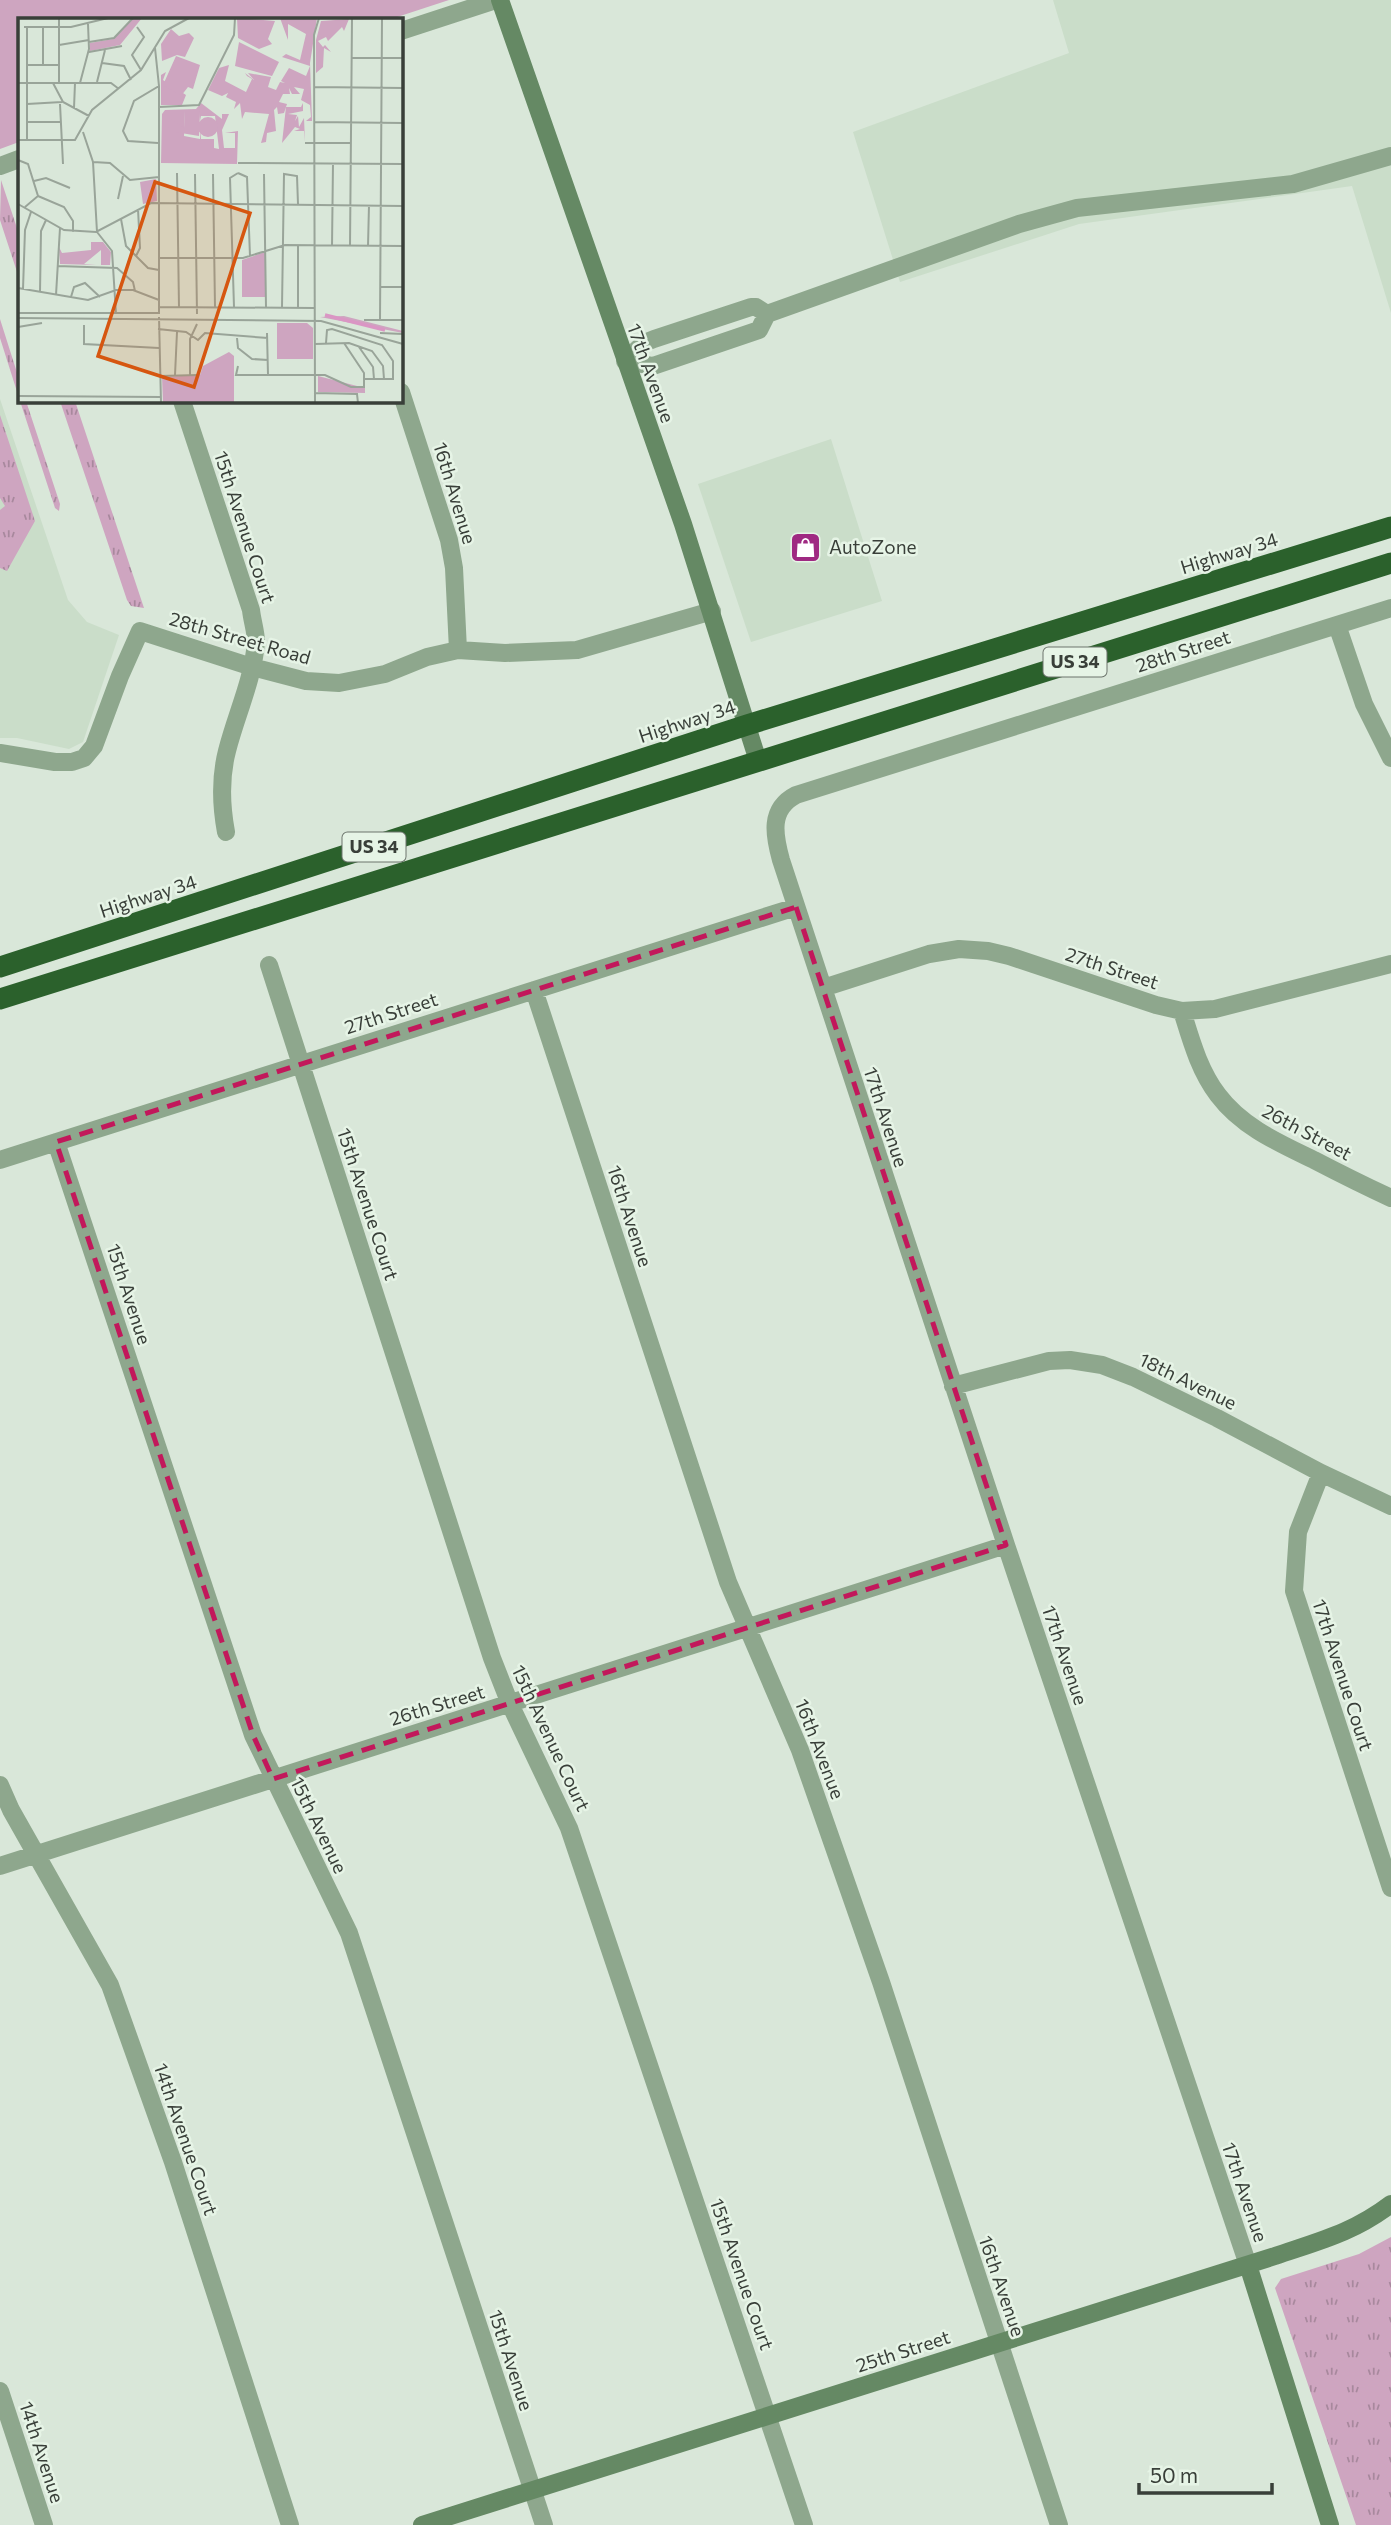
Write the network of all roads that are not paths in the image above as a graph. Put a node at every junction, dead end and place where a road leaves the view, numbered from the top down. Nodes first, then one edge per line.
1 (498, 0) edge
2 (402, 31) edge
3 (1391, 156) edge
4 (18, 159) edge
5 (0, 166) edge
6 (766, 314) junction
7 (625, 361) junction
8 (402, 395) edge
9 (182, 402) edge
10 (1391, 527) edge
11 (1391, 563) edge
12 (1391, 608) edge
13 (712, 611) junction
14 (1337, 625) junction
15 (458, 650) junction
16 (252, 667) junction
17 (747, 725) junction
18 (0, 753) edge
19 (1391, 758) edge
20 (758, 761) junction
21 (789, 799) joint
22 (226, 832) dead end
23 (796, 907) junction
24 (1391, 964) edge
25 (270, 965) dead end
26 (0, 967) edge
27 (822, 988) junction
28 (534, 990) junction
29 (0, 999) edge
30 (1182, 1011) junction
31 (301, 1064) junction
32 (57, 1142) junction
33 (0, 1160) edge
34 (1391, 1198) edge
35 (953, 1386) junction
36 (1321, 1473) junction
37 (1391, 1506) edge
38 (1006, 1545) junction
39 (746, 1629) junction
40 (510, 1704) junction
41 (272, 1779) junction
42 (0, 1785) edge
43 (36, 1854) junction
44 (0, 1866) edge
45 (1391, 1888) edge
46 (1391, 2204) edge
47 (1248, 2264) junction
48 (999, 2342) junction
49 (0, 2391) edge
50 (768, 2418) junction
51 (533, 2489) junction
52 (44, 2525) edge
53 (290, 2525) edge
54 (422, 2525) edge
55 (544, 2525) edge
56 (804, 2525) edge
57 (1059, 2525) edge
58 (1330, 2525) edge

1 - 2 street
1 - 7 street, 17th Avenue
3 - 6 street
4 - 5 street
6 - 7 street
6 - 7 street
7 - 13 street, 17th Avenue
8 - 15 street, 16th Avenue
9 - 16 street, 15th Avenue Court
10 - 17 highway, Highway 34 / US 34
11 - 20 highway, US 34
12 - 14 street, 28th Street
13 - 15 street, 28th Street Road
13 - 17 street, 17th Avenue
14 - 19 street
14 - 21 street, 28th Street
15 - 16 street, 28th Street Road
16 - 18 street, 28th Street Road
16 - 22 street, 15th Avenue Court
17 - 20 street, 17th Avenue
17 - 26 highway, Highway 34 / US 34
20 - 29 highway, US 34
21 - 23 street, 17th Avenue
23 - 27 street, 17th Avenue
23 - 28 street, 27th Street
24 - 30 street, 27th Street
25 - 31 street, 15th Avenue Court
27 - 30 street, 27th Street
27 - 35 street, 17th Avenue
28 - 31 street, 27th Street
28 - 39 street, 16th Avenue
30 - 34 street, 26th Street
31 - 32 street, 27th Street
31 - 40 street, 15th Avenue Court
32 - 33 street, 27th Street
32 - 41 street, 15th Avenue
35 - 36 street, 18th Avenue
35 - 38 street, 17th Avenue
36 - 37 street, 18th Avenue
36 - 45 street, 17th Avenue Court
38 - 39 street, 26th Street
38 - 47 street, 17th Avenue
39 - 40 street, 26th Street
39 - 48 street, 16th Avenue
40 - 41 street, 26th Street
40 - 50 street, 15th Avenue Court
41 - 43 street, 26th Street
41 - 51 street, 15th Avenue
42 - 43 street, 14th Avenue Court
43 - 44 street, 26th Street
43 - 53 street, 14th Avenue Court
46 - 47 street, 25th Street
47 - 48 street, 25th Street
47 - 58 street, 17th Avenue
48 - 50 street, 25th Street
48 - 57 street, 16th Avenue
49 - 52 street, 14th Avenue
50 - 51 street, 25th Street
50 - 56 street, 15th Avenue Court
51 - 54 street, 25th Street
51 - 55 street, 15th Avenue

